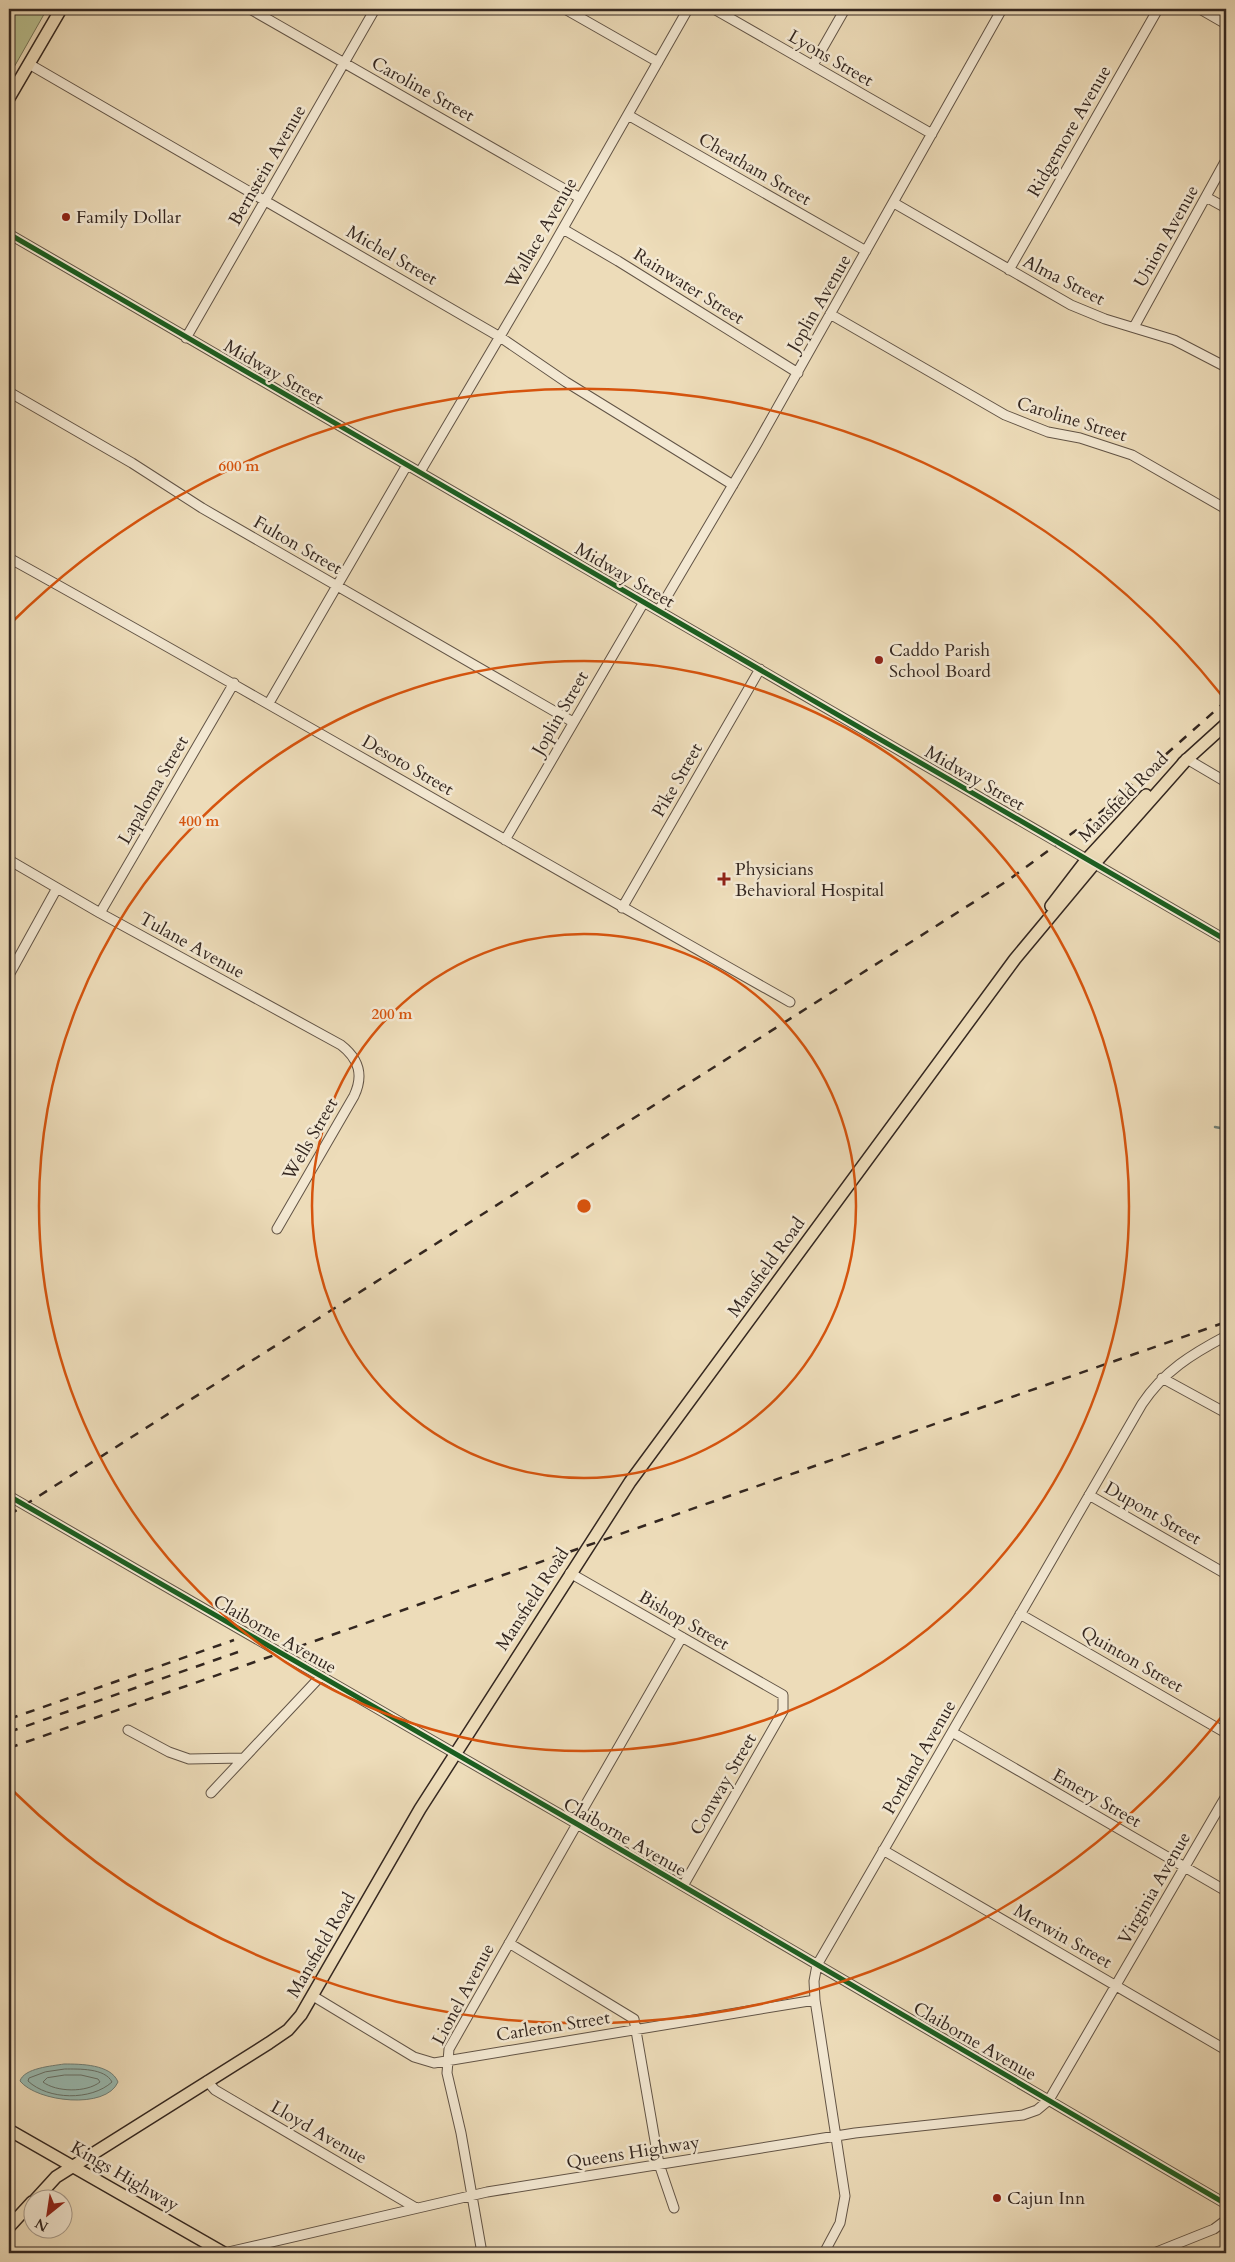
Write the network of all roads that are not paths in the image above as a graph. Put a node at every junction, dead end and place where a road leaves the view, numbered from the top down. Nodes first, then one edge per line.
1 (61, 9) edge
2 (250, 9) edge
3 (375, 9) edge
4 (565, 9) edge
5 (688, 9) edge
6 (714, 9) edge
7 (845, 9) edge
8 (1002, 9) edge
9 (1158, 9) edge
10 (1200, 9) edge
11 (1226, 24) edge
12 (658, 62) junction
13 (343, 63) junction
14 (29, 64) junction
15 (812, 65) junction
16 (9, 98) edge
17 (628, 115) junction
18 (932, 134) junction
19 (1226, 160) edge
20 (1206, 197) junction
21 (580, 198) junction
22 (266, 200) junction
23 (894, 203) junction
24 (1226, 208) edge
25 (563, 229) junction
26 (9, 234) edge
27 (866, 251) junction
28 (1009, 270) junction
29 (830, 314) junction
30 (1134, 327) junction
31 (500, 337) junction
32 (186, 338) junction
33 (1226, 367) edge
34 (798, 373) junction
35 (9, 392) edge
36 (407, 465) junction
37 (420, 472) junction
38 (733, 485) junction
39 (1226, 509) edge
40 (9, 558) edge
41 (336, 586) junction
42 (644, 602) junction
43 (659, 610) junction
44 (760, 669) junction
45 (234, 683) junction
46 (269, 703) junction
47 (573, 722) junction
48 (1226, 724) edge
49 (1187, 759) junction
50 (1226, 782) edge
51 (505, 840) junction
52 (9, 860) edge
53 (1091, 861) junction
54 (57, 888) junction
55 (622, 908) junction
56 (100, 913) junction
57 (1226, 940) edge
58 (9, 975) edge
59 (790, 1002) dead end
60 (357, 1062) joint
61 (277, 1230) dead end
62 (1226, 1336) edge
63 (1162, 1378) junction
64 (1226, 1413) edge
65 (1089, 1495) junction
66 (9, 1496) edge
67 (570, 1572) junction
68 (1226, 1574) edge
69 (1020, 1614) junction
70 (682, 1638) junction
71 (320, 1676) junction
72 (783, 1695) joint
73 (128, 1730) dead end
74 (952, 1732) junction
75 (1226, 1733) edge
76 (454, 1754) junction
77 (243, 1758) junction
78 (211, 1793) dead end
79 (1226, 1796) edge
80 (576, 1824) junction
81 (883, 1850) junction
82 (1185, 1867) junction
83 (682, 1886) junction
84 (1226, 1892) edge
85 (509, 1943) junction
86 (817, 1965) junction
87 (1116, 1986) junction
88 (313, 1996) junction
89 (815, 2000) junction
90 (638, 2029) junction
91 (1226, 2050) edge
92 (447, 2060) junction
93 (207, 2081) junction
94 (1049, 2100) junction
95 (9, 2130) edge
96 (837, 2136) junction
97 (659, 2164) junction
98 (72, 2166) junction
99 (44, 2190) edge
100 (471, 2195) junction
101 (1226, 2204) edge
102 (416, 2208) junction
103 (674, 2208) dead end
104 (22, 2214) edge
105 (1226, 2220) edge
106 (9, 2228) edge
107 (224, 2253) edge
108 (482, 2253) edge
109 (824, 2253) edge
110 (1154, 2253) edge

1 - 14 main road
2 - 13 street, Caroline Street
3 - 13 street, Bernstein Avenue
4 - 12 street
5 - 12 street, Wallace Avenue
6 - 15 street, Lyons Street
7 - 15 street
8 - 18 street, Joplin Avenue
9 - 28 street, Ridgemore Avenue
10 - 11 street
12 - 17 street, Wallace Avenue
13 - 21 street, Caroline Street
13 - 22 street, Bernstein Avenue
14 - 16 main road
14 - 22 street, Michel Street
15 - 18 street, Lyons Street
17 - 21 street, Wallace Avenue
17 - 27 street, Cheatham Street
18 - 23 street, Joplin Avenue
19 - 20 street, Union Avenue
20 - 24 street
20 - 30 street, Union Avenue
21 - 25 street, Wallace Avenue
22 - 31 street, Michel Street
22 - 32 street, Bernstein Avenue
23 - 27 street, Joplin Avenue
23 - 28 street, Alma Street
25 - 31 street, Wallace Avenue
25 - 34 street, Rainwater Street
26 - 32 street, Midway Street
27 - 29 street, Joplin Avenue
28 - 30 street, Alma Street
29 - 34 street, Joplin Avenue
29 - 39 street, Caroline Street
30 - 33 street, Alma Street
31 - 37 street, Wallace Avenue
31 - 38 street, Michel Street
32 - 36 street, Midway Street
34 - 38 street, Joplin Avenue
35 - 41 street, Fulton Street
36 - 37 street, Midway Street
36 - 41 street
37 - 42 street, Midway Street
38 - 43 street, Joplin Avenue
40 - 45 street, Desoto Street
41 - 46 street
41 - 47 street, Fulton Street
42 - 43 street, Midway Street
42 - 47 street, Joplin Street
43 - 44 street, Midway Street
44 - 53 street, Midway Street
44 - 55 street, Pike Street
45 - 46 street, Desoto Street
45 - 56 street, Lapaloma Street
46 - 51 street, Desoto Street
47 - 51 street, Joplin Street
48 - 49 main road, Mansfield Road
49 - 50 street
49 - 53 main road, Mansfield Road
51 - 55 street, Desoto Street
52 - 54 street, Tulane Avenue
53 - 57 street, Midway Street
53 - 67 main road, Mansfield Road
54 - 56 street, Tulane Avenue
54 - 58 street
55 - 59 street, Desoto Street
56 - 60 street, Tulane Avenue
60 - 61 street, Wells Street
62 - 63 street, Portland Avenue
63 - 64 street
63 - 65 street, Portland Avenue
65 - 68 street, Dupont Street
65 - 69 street, Portland Avenue
66 - 71 street, Claiborne Avenue
67 - 70 street, Bishop Street
67 - 76 main road, Mansfield Road
69 - 74 street, Portland Avenue
69 - 75 street, Quinton Street
70 - 72 street, Bishop Street
70 - 80 street, Lionel Avenue
71 - 76 street, Claiborne Avenue
71 - 77 street
72 - 83 street, Conway Street
73 - 77 street
74 - 81 street, Portland Avenue
74 - 82 street, Emery Street
76 - 80 street, Claiborne Avenue
76 - 88 main road, Mansfield Road
77 - 78 street
79 - 82 street, Virginia Avenue
80 - 83 street, Claiborne Avenue
80 - 85 street, Lionel Avenue
81 - 86 street, Portland Avenue
81 - 87 street, Merwin Street
82 - 84 street, Emery Street
82 - 87 street, Virginia Avenue
83 - 86 street, Claiborne Avenue
85 - 90 street
85 - 92 street, Lionel Avenue
86 - 89 street, Portland Avenue
86 - 94 street, Claiborne Avenue
87 - 91 street, Merwin Street
87 - 94 street, Virginia Avenue
88 - 92 street, Carleton Street
88 - 93 main road, Mansfield Road
89 - 90 street, Carleton Street
89 - 96 street, Portland Avenue
90 - 92 street, Carleton Street
90 - 97 street
92 - 100 street, Lionel Avenue
93 - 98 main road, Mansfield Road
93 - 102 street, Lloyd Avenue
94 - 96 street, Queens Highway
94 - 101 street, Claiborne Avenue
95 - 98 main road, Kings Highway
96 - 97 street, Queens Highway
96 - 109 street, Portland Avenue
97 - 100 street, Queens Highway
97 - 103 street
98 - 99 main road, Mansfield Road
98 - 107 main road, Kings Highway
100 - 102 street, Queens Highway
100 - 108 street, Lionel Avenue
102 - 107 street, Queens Highway
104 - 106 main road, Mansfield Road
105 - 110 street

